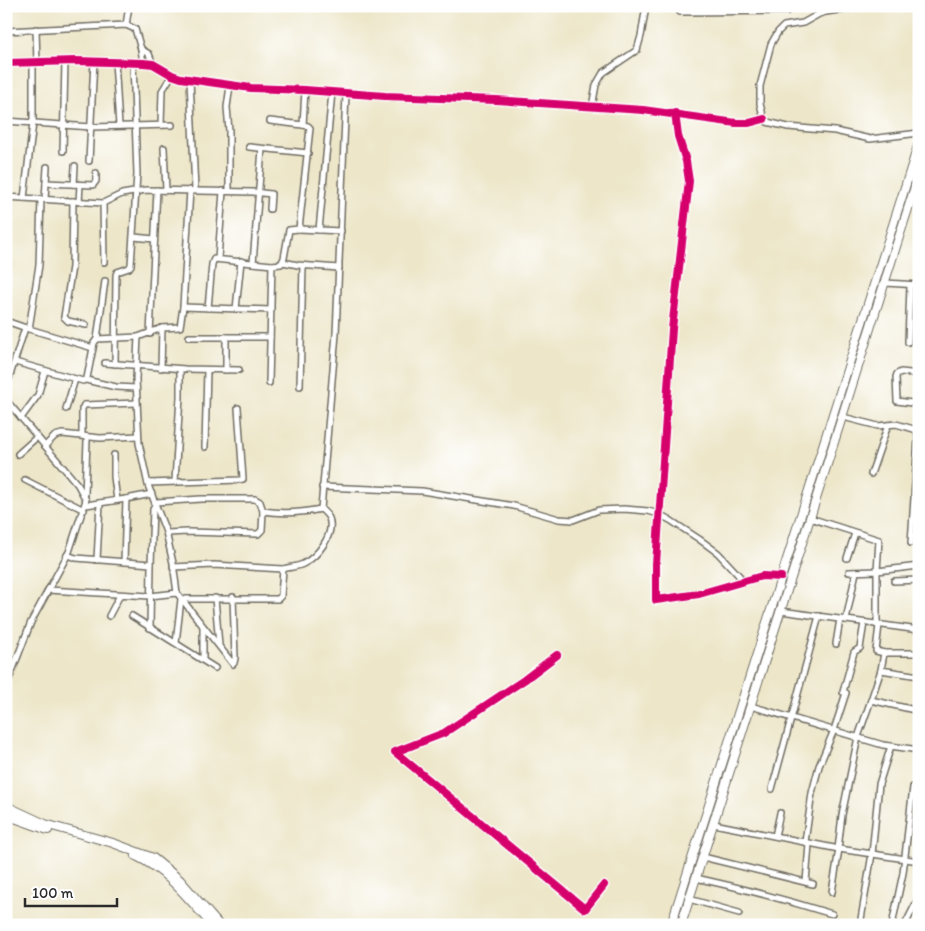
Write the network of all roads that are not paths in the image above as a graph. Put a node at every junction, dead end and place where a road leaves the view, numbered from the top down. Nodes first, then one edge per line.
1 (130, 6) edge
2 (646, 6) edge
3 (676, 6) edge
4 (795, 6) edge
5 (865, 6) edge
6 (126, 25) junction
7 (36, 29) junction
8 (6, 31) edge
9 (141, 50) junction
10 (65, 61) junction
11 (94, 61) junction
12 (115, 61) junction
13 (35, 62) junction
14 (133, 62) junction
15 (142, 62) junction
16 (6, 63) edge
17 (153, 64) junction
18 (6, 68) edge
19 (172, 75) junction
20 (190, 80) junction
21 (230, 86) junction
22 (305, 90) junction
23 (332, 92) junction
24 (346, 94) junction
25 (592, 107) junction
26 (675, 114) junction
27 (764, 119) junction
28 (6, 121) edge
29 (270, 121) dead end
30 (33, 123) junction
31 (64, 125) junction
32 (162, 125) junction
33 (172, 125) dead end
34 (303, 125) junction
35 (119, 126) junction
36 (135, 126) junction
37 (91, 127) junction
38 (919, 133) edge
39 (919, 144) edge
40 (249, 147) dead end
41 (164, 148) dead end
42 (262, 149) junction
43 (62, 151) dead end
44 (308, 153) junction
45 (89, 161) dead end
46 (75, 166) dead end
47 (47, 168) dead end
48 (96, 173) dead end
49 (919, 174) edge
50 (46, 182) junction
51 (77, 184) junction
52 (156, 190) junction
53 (166, 190) junction
54 (193, 190) junction
55 (136, 191) junction
56 (226, 191) junction
57 (916, 191) edge
58 (259, 193) junction
59 (7, 197) edge
60 (24, 198) junction
61 (43, 199) junction
62 (76, 202) junction
63 (103, 203) junction
64 (270, 210) dead end
65 (299, 228) junction
66 (319, 230) junction
67 (341, 231) junction
68 (134, 238) junction
69 (154, 239) junction
70 (6, 254) edge
71 (218, 259) junction
72 (241, 261) junction
73 (104, 262) dead end
74 (283, 262) junction
75 (253, 263) junction
76 (272, 265) junction
77 (303, 266) junction
78 (339, 268) junction
79 (105, 281) dead end
80 (885, 283) junction
81 (910, 285) junction
82 (919, 285) edge
83 (183, 307) junction
84 (208, 308) junction
85 (236, 309) junction
86 (271, 310) junction
87 (6, 321) edge
88 (86, 325) dead end
89 (27, 328) junction
90 (162, 328) junction
91 (150, 334) junction
92 (138, 337) junction
93 (226, 337) junction
94 (270, 337) junction
95 (116, 338) junction
96 (189, 338) dead end
97 (97, 339) junction
98 (908, 342) dead end
99 (93, 348) junction
100 (15, 362) junction
101 (105, 364) dead end
102 (115, 364) junction
103 (137, 366) junction
104 (161, 368) junction
105 (180, 369) junction
106 (45, 370) junction
107 (207, 370) junction
108 (226, 370) junction
109 (239, 370) dead end
110 (919, 374) edge
111 (75, 379) junction
112 (86, 380) junction
113 (269, 383) dead end
114 (300, 386) dead end
115 (6, 388) edge
116 (136, 388) junction
117 (6, 400) edge
118 (136, 403) junction
119 (919, 404) edge
120 (238, 408) dead end
121 (66, 409) dead end
122 (843, 417) junction
123 (21, 418) junction
124 (888, 425) junction
125 (138, 436) junction
126 (37, 437) junction
127 (83, 437) junction
128 (918, 438) edge
129 (44, 446) junction
130 (205, 447) dead end
131 (18, 454) dead end
132 (114, 455) dead end
133 (871, 474) dead end
134 (25, 480) dead end
135 (175, 482) junction
136 (148, 483) junction
137 (322, 486) junction
138 (85, 494) junction
139 (152, 494) junction
140 (916, 497) edge
141 (126, 499) junction
142 (117, 500) junction
143 (156, 502) junction
144 (100, 503) junction
145 (85, 507) junction
146 (320, 510) junction
147 (263, 511) junction
148 (659, 514) junction
149 (810, 518) junction
150 (167, 533) junction
151 (855, 533) junction
152 (911, 542) dead end
153 (67, 555) junction
154 (847, 558) dead end
155 (97, 560) junction
156 (124, 562) junction
157 (151, 564) junction
158 (919, 566) edge
159 (173, 567) junction
160 (283, 569) junction
161 (877, 571) junction
162 (849, 572) dead end
163 (856, 572) junction
164 (781, 577) junction
165 (743, 580) junction
166 (919, 580) edge
167 (894, 581) dead end
168 (48, 590) junction
169 (177, 593) junction
170 (120, 595) junction
171 (150, 596) junction
172 (233, 597) junction
173 (181, 598) junction
174 (215, 598) junction
175 (781, 611) junction
176 (109, 616) dead end
177 (132, 616) dead end
178 (819, 616) junction
179 (840, 620) junction
180 (846, 620) junction
181 (864, 623) junction
182 (878, 625) junction
183 (203, 626) junction
184 (150, 628) junction
185 (919, 630) edge
186 (176, 643) junction
187 (836, 644) dead end
188 (219, 647) junction
189 (884, 653) junction
190 (919, 653) edge
191 (557, 655) dead end
192 (203, 660) junction
193 (215, 668) dead end
194 (881, 670) junction
195 (919, 676) edge
196 (6, 687) edge
197 (871, 700) junction
198 (751, 706) junction
199 (919, 711) edge
200 (790, 717) junction
201 (834, 730) junction
202 (858, 737) junction
203 (892, 746) junction
204 (919, 750) edge
205 (913, 787) dead end
206 (772, 790) dead end
207 (7, 809) edge
208 (780, 813) dead end
209 (714, 824) junction
210 (775, 836) junction
211 (805, 842) junction
212 (838, 849) junction
213 (872, 854) junction
214 (703, 857) junction
215 (905, 859) junction
216 (919, 861) edge
217 (696, 878) junction
218 (806, 882) junction
219 (813, 884) dead end
220 (604, 885) dead end
221 (832, 892) dead end
222 (919, 897) edge
223 (690, 899) junction
224 (739, 913) dead end
225 (832, 914) dead end
226 (212, 925) edge
227 (219, 925) edge
228 (671, 925) edge
229 (681, 925) edge
230 (860, 925) edge
231 (892, 925) edge
232 (905, 925) edge

1 - 6 street
2 - 25 street
3 - 4 street
5 - 27 street
6 - 7 street
6 - 9 street
7 - 8 street
7 - 13 street
9 - 15 street
9 - 17 street
10 - 11 street
10 - 13 street
10 - 31 street
11 - 12 street
11 - 37 street
12 - 14 street
12 - 35 street
13 - 16 street
13 - 30 street
14 - 15 street
14 - 36 street
15 - 17 street
16 - 18 street
17 - 19 street
19 - 20 street
19 - 32 street
20 - 21 street
20 - 54 street
21 - 22 street
21 - 56 street
22 - 23 street
22 - 34 street
23 - 24 street
23 - 66 street
24 - 25 street
24 - 67 street
25 - 26 street
26 - 27 street
26 - 148 street
27 - 38 street
28 - 30 street
29 - 34 street
30 - 31 street
30 - 60 street
31 - 37 street
31 - 43 street
32 - 33 street
32 - 36 street
34 - 44 street
35 - 36 street
35 - 37 street
36 - 55 street
37 - 45 street
39 - 164 main road
40 - 42 street
41 - 53 street
42 - 44 street
42 - 58 street
44 - 65 street
46 - 51 street
47 - 50 street
48 - 51 street
49 - 57 main road
50 - 51 street
50 - 61 street
51 - 62 street
52 - 53 street
52 - 55 street
52 - 69 street
53 - 54 street
54 - 56 street
54 - 83 street
55 - 63 street
55 - 68 street
56 - 58 street
56 - 71 street
57 - 80 main road
58 - 64 street
58 - 75 street
59 - 60 street
59 - 70 street
60 - 61 street
61 - 62 street
61 - 89 street
62 - 63 street
62 - 88 street
63 - 73 street
65 - 66 street
65 - 74 street
66 - 67 street
67 - 78 street
68 - 69 street
68 - 95 street
69 - 91 street
71 - 72 street
71 - 84 street
72 - 75 street
72 - 85 street
74 - 76 street
74 - 77 street
75 - 76 street
76 - 86 street
77 - 78 street
77 - 114 street
78 - 137 street
79 - 97 street
80 - 81 street
80 - 122 main road
81 - 82 street
81 - 98 street
83 - 84 street
83 - 90 street
84 - 85 street
85 - 86 street
86 - 94 street
87 - 89 street
89 - 99 street
89 - 100 street
90 - 91 street
90 - 104 street
91 - 92 street
92 - 95 street
92 - 103 street
93 - 94 street
93 - 96 street
93 - 108 street
94 - 113 street
95 - 97 street
95 - 102 street
97 - 99 street
99 - 112 street
100 - 106 street
100 - 115 street
101 - 102 street
102 - 103 street
103 - 104 street
103 - 116 street
104 - 105 street
105 - 107 street
105 - 135 street
106 - 111 street
106 - 123 street
107 - 108 street
107 - 130 street
108 - 109 street
110 - 119 street
111 - 112 street
111 - 121 street
112 - 116 street
116 - 118 street
117 - 123 street
118 - 125 street
118 - 127 street
120 - 135 street
122 - 124 street
122 - 149 main road
123 - 126 street
124 - 128 street
124 - 133 street
125 - 127 street
125 - 136 street
126 - 129 street
126 - 131 street
127 - 129 street
127 - 138 street
128 - 140 street
129 - 138 street
132 - 142 street
134 - 145 street
135 - 136 street
136 - 139 street
137 - 146 street
137 - 148 street
138 - 145 street
139 - 141 street
139 - 143 street
140 - 152 street
141 - 142 street
141 - 156 street
142 - 144 street
143 - 147 street
143 - 150 street
143 - 157 street
144 - 145 street
144 - 155 street
145 - 153 street
146 - 147 street
146 - 160 street
147 - 150 street
148 - 165 street
148 - 165 street
149 - 151 street
149 - 175 main road
150 - 159 street
151 - 154 street
151 - 161 street
153 - 155 street
153 - 168 street
155 - 156 street
156 - 157 street
157 - 171 street
158 - 161 street
159 - 160 street
159 - 169 street
160 - 172 street
161 - 163 street
161 - 182 street
162 - 163 street
163 - 180 street
164 - 165 street
164 - 228 main road
166 - 167 street
168 - 170 street
168 - 196 street
169 - 171 street
169 - 173 street
170 - 171 street
170 - 176 street
171 - 184 street
172 - 174 street
172 - 188 street
173 - 174 street
173 - 183 street
173 - 186 street
174 - 188 street
175 - 178 street
175 - 198 main road
177 - 184 street
178 - 179 street
178 - 200 street
179 - 180 street
179 - 187 street
180 - 181 street
181 - 182 street
181 - 201 street
182 - 185 street
182 - 189 street
183 - 188 street
183 - 192 street
184 - 186 street
186 - 192 street
189 - 190 street
189 - 194 street
191 - 220 street
192 - 193 street
194 - 195 street
194 - 197 street
197 - 199 street
197 - 202 street
198 - 200 street
198 - 209 main road
200 - 201 street
200 - 206 street
201 - 202 street
201 - 211 street
202 - 203 street
202 - 212 street
203 - 204 street
203 - 213 street
205 - 215 street
207 - 226 main road
207 - 227 main road
208 - 210 street
209 - 210 street
209 - 214 main road
210 - 211 street
211 - 212 street
211 - 218 street
212 - 213 street
212 - 221 street
213 - 215 street
213 - 230 street
214 - 217 main road
214 - 218 street
215 - 216 street
215 - 231 street
217 - 223 main road
217 - 225 street
218 - 219 street
222 - 232 street
223 - 224 street
223 - 229 main road

